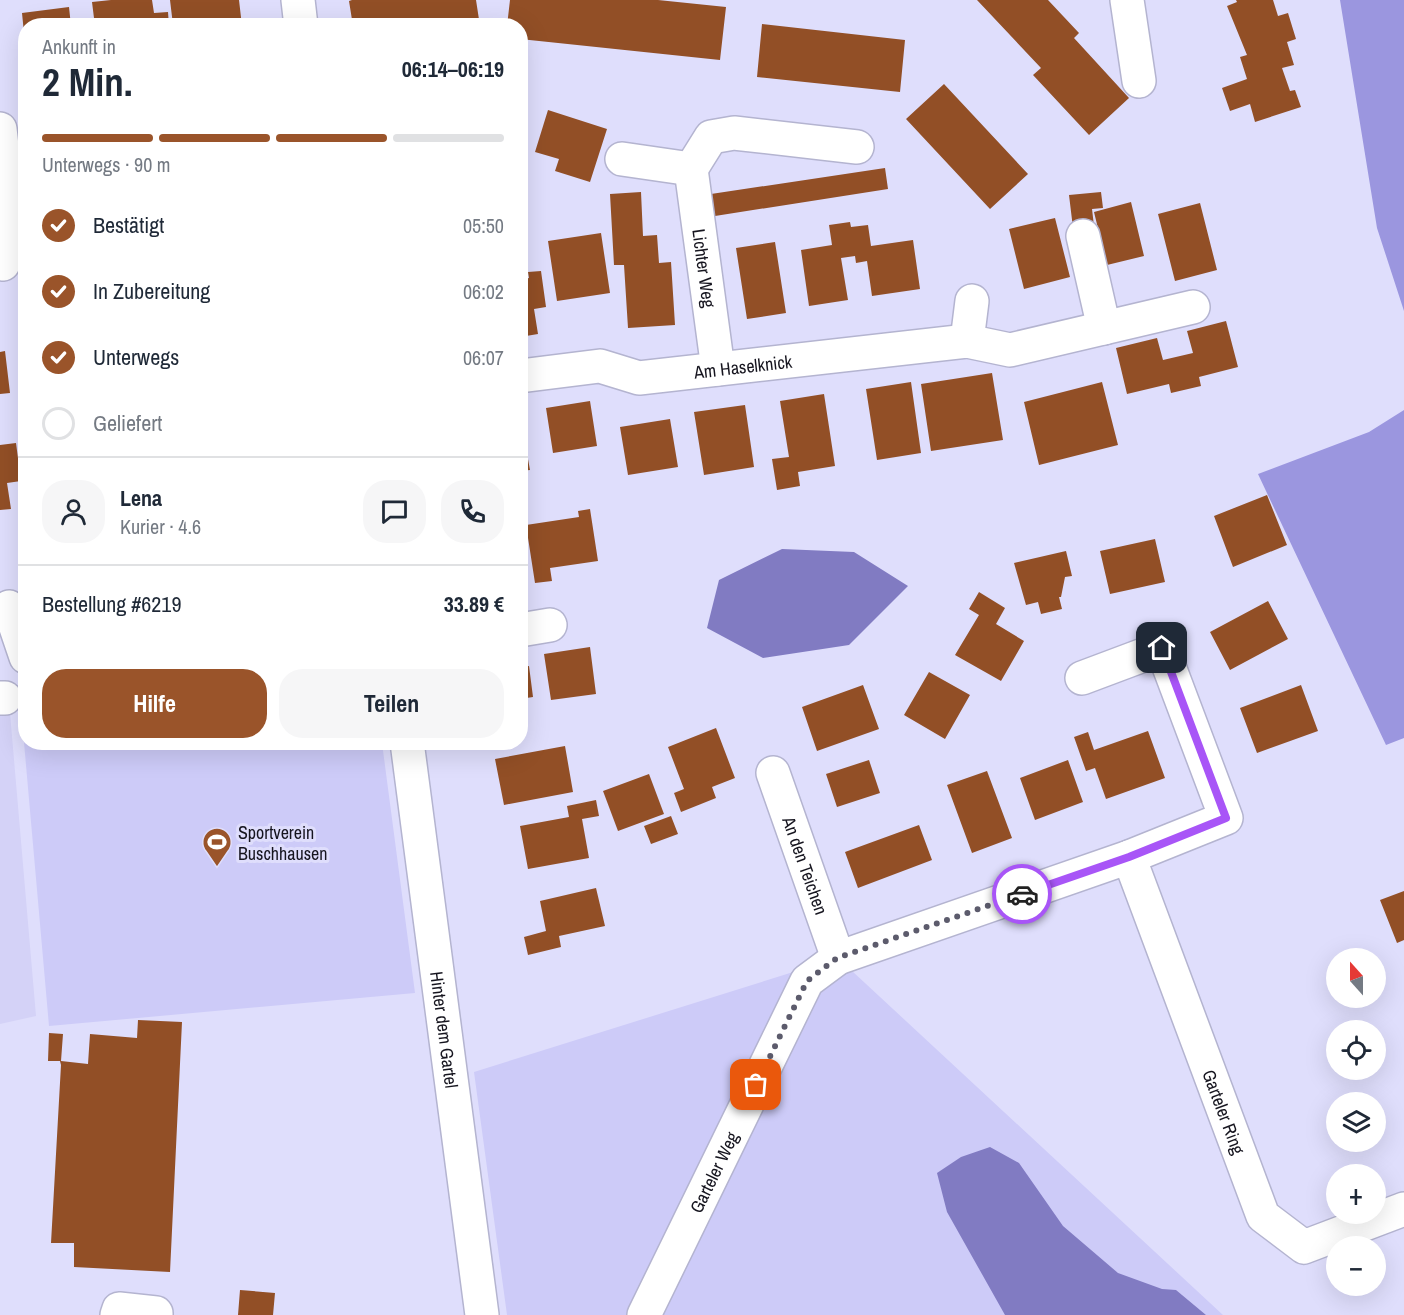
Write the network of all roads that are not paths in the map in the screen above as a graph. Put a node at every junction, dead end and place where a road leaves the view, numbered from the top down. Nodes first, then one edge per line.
1 (298, 0) edge
2 (1126, 0) edge
3 (301, 18) edge
4 (1139, 81) dead end
5 (18, 130) edge
6 (0, 131) edge
7 (857, 147) dead end
8 (622, 159) dead end
9 (691, 169) junction
10 (1083, 236) dead end
11 (10, 254) edge
12 (972, 301) dead end
13 (1193, 307) dead end
14 (1104, 328) junction
15 (968, 341) junction
16 (718, 369) junction
17 (528, 375) edge
18 (9, 607) dead end
19 (18, 633) edge
20 (1082, 678) dead end
21 (408, 750) edge
22 (773, 773) dead end
23 (1129, 857) junction
24 (837, 958) junction
25 (1404, 1209) edge
26 (117, 1315) edge
27 (156, 1315) edge
28 (482, 1315) edge
29 (644, 1315) edge

1 - 3 street
2 - 4 street
5 - 6 street
6 - 11 street
7 - 9 street
8 - 9 street
9 - 16 street, Lichter Weg
10 - 14 street
12 - 15 street
13 - 14 street, Am Haselknick
14 - 15 street, Am Haselknick
15 - 16 street, Am Haselknick
16 - 17 street, Am Haselknick
18 - 19 street
20 - 23 street, Garteler Weg
21 - 28 street, Hinter dem Gartel
22 - 24 street, An den Teichen
23 - 24 street, Garteler Weg
23 - 25 street, Garteler Ring
24 - 29 street, Garteler Weg
26 - 27 street

